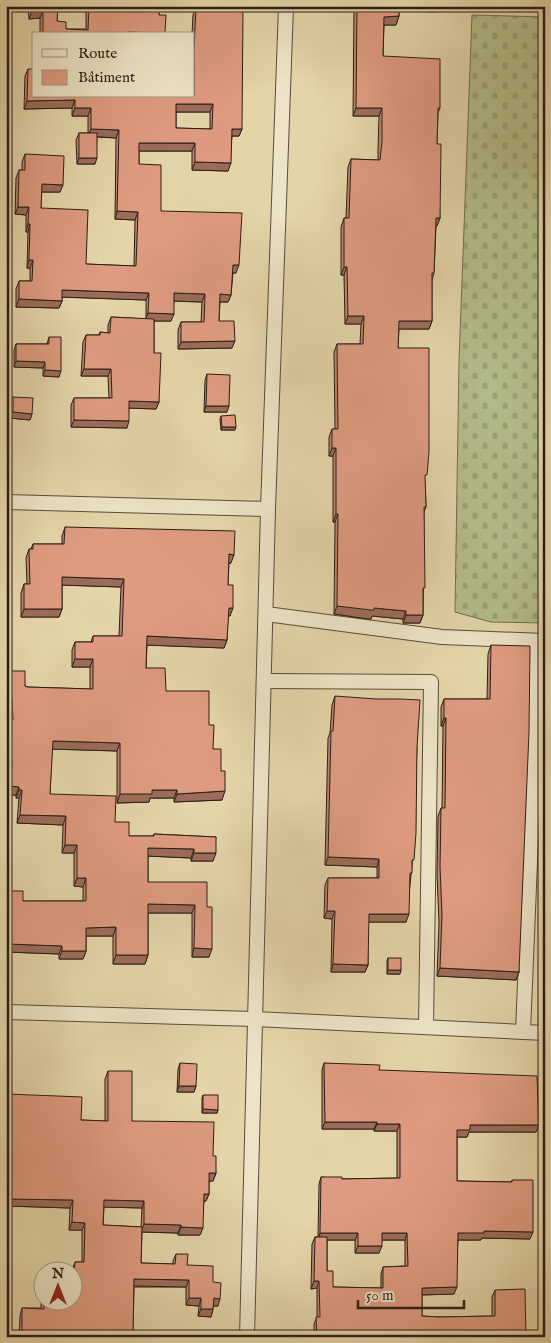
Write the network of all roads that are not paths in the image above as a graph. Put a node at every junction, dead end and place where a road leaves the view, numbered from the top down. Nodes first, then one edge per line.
1 (286, 6) edge
2 (6, 502) edge
3 (268, 509) junction
4 (266, 614) junction
5 (540, 641) edge
6 (264, 681) junction
7 (6, 1012) edge
8 (255, 1019) junction
9 (426, 1028) junction
10 (523, 1032) junction
11 (545, 1033) edge
12 (247, 1337) edge

1 - 3 street
2 - 3 street
3 - 4 street
4 - 5 street
4 - 6 street
5 - 10 street
6 - 8 street
6 - 9 street
7 - 8 street
8 - 9 street
8 - 12 street
9 - 10 street
10 - 11 street

